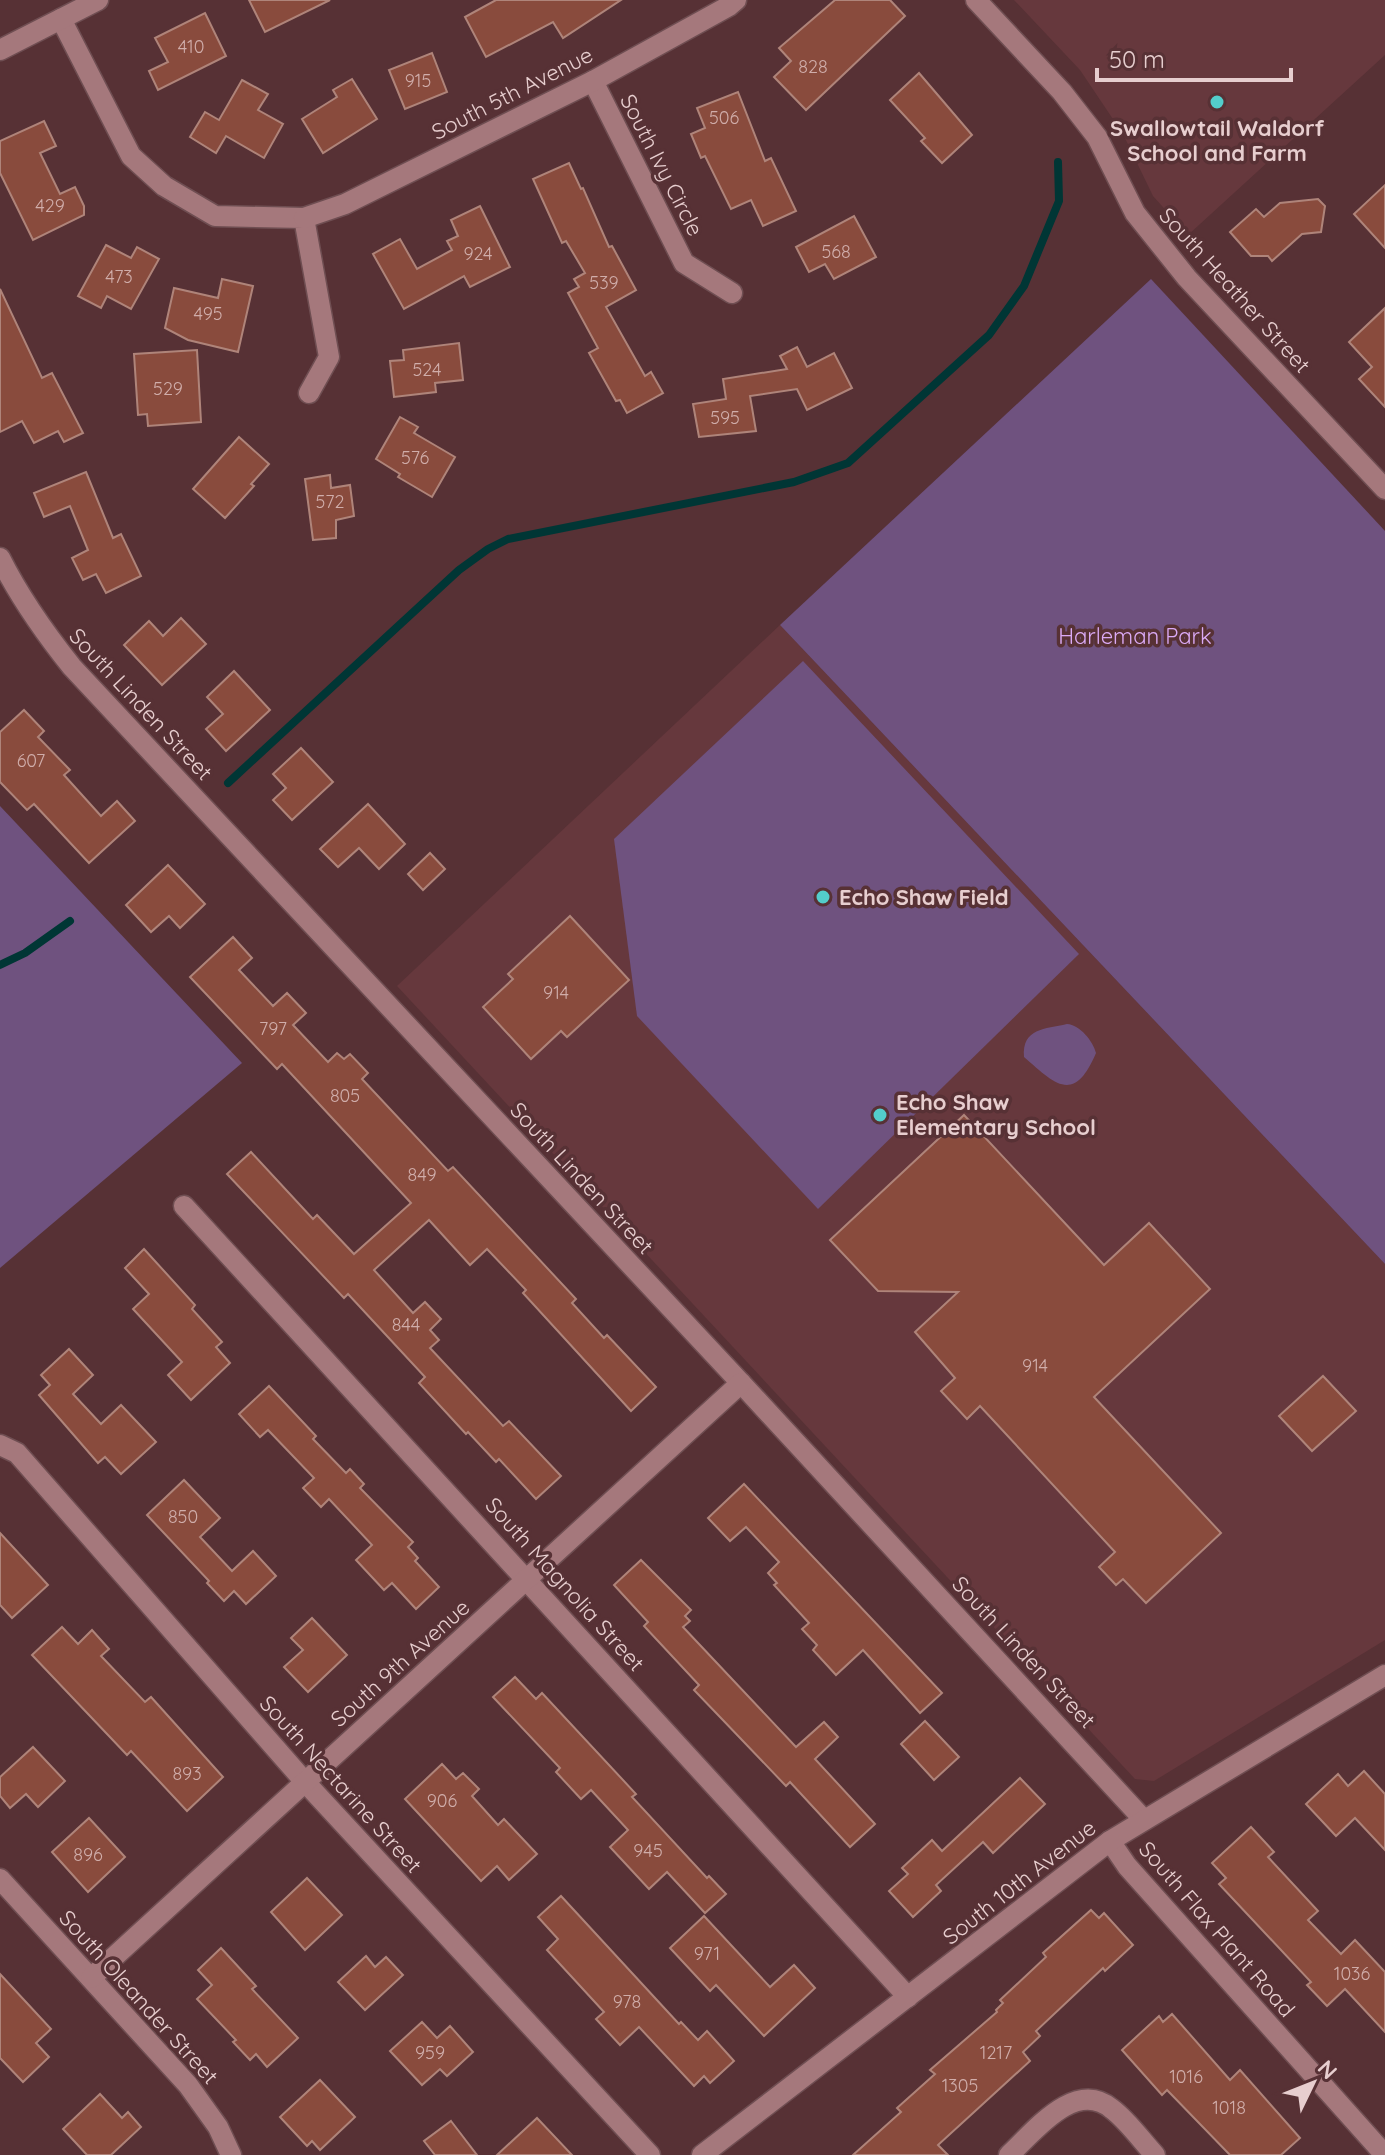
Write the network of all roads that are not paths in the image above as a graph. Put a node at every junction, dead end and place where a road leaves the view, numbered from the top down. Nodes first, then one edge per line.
1 (98, 0) edge
2 (736, 0) edge
3 (976, 0) edge
4 (61, 19) junction
5 (0, 50) edge
6 (593, 81) junction
7 (304, 218) junction
8 (732, 293) dead end
9 (309, 393) dead end
10 (1385, 489) edge
11 (0, 558) edge
12 (184, 1206) dead end
13 (741, 1383) junction
14 (0, 1445) edge
15 (528, 1579) junction
16 (1384, 1678) edge
17 (305, 1782) junction
18 (1144, 1820) junction
19 (1110, 1841) junction
20 (0, 1879) edge
21 (91, 1978) junction
22 (908, 1997) junction
23 (231, 2155) edge
24 (650, 2155) edge
25 (702, 2155) edge
26 (1009, 2155) edge
27 (1155, 2155) edge
28 (1385, 2155) edge

1 - 4 street
2 - 6 street, South 5th Avenue
3 - 10 street, South Heather Street
4 - 5 street
4 - 7 street
6 - 7 street, South 5th Avenue
6 - 8 street, South Ivy Circle
7 - 9 street
11 - 13 street, South Linden Street
12 - 15 street, South Magnolia Street
13 - 15 street, South 9th Avenue
13 - 18 street, South Linden Street
14 - 17 street, South Nectarine Street
15 - 17 street, South 9th Avenue
15 - 22 street, South Magnolia Street
16 - 18 street, South 10th Avenue
17 - 21 street, South 9th Avenue
17 - 24 street, South Nectarine Street
18 - 19 street, South 10th Avenue
19 - 22 street, South 10th Avenue
19 - 28 street, South Flax Plant Road
20 - 21 street, South Oleander Street
21 - 23 street, South Oleander Street
22 - 25 street, South 10th Avenue
26 - 27 street

